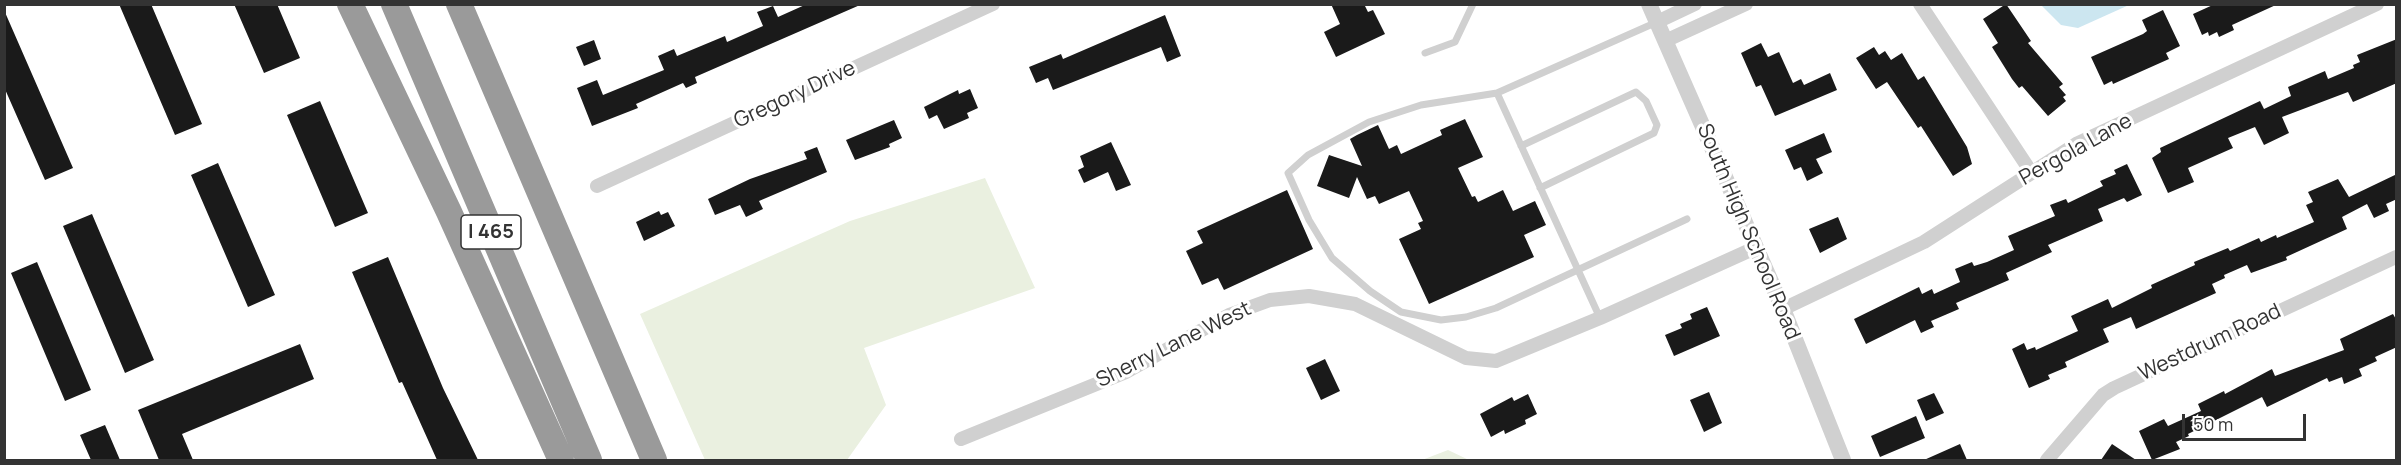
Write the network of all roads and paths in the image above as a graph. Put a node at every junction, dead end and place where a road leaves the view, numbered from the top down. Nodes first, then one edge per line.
1 (350, 4) edge
2 (394, 4) edge
3 (459, 4) edge
4 (993, 4) edge
5 (1473, 4) edge
6 (1650, 4) edge
7 (1695, 4) edge
8 (1746, 4) edge
9 (1920, 4) edge
10 (2377, 4) edge
11 (1657, 22) junction
12 (1665, 41) junction
13 (1425, 53) dead end
14 (1497, 93) junction
15 (1521, 146) junction
16 (2031, 172) junction
17 (597, 186) dead end
18 (1540, 188) junction
19 (1687, 219) dead end
20 (1755, 248) junction
21 (2397, 257) edge
22 (1579, 272) junction
23 (1783, 309) junction
24 (1600, 318) junction
25 (961, 439) dead end
26 (561, 460) edge
27 (589, 460) edge
28 (654, 460) edge
29 (1843, 460) edge
30 (2047, 460) edge

1 - 26 highway
2 - 27 highway, I 465
3 - 28 highway, I 465
4 - 17 street, Gregory Drive
5 - 13 lane
6 - 11 street, South High School Road
7 - 11 street
8 - 12 street
9 - 16 street
10 - 16 street, Pergola Lane
11 - 12 street, South High School Road
11 - 14 lane
12 - 20 street, South High School Road
14 - 15 lane
14 - 22 lane
15 - 18 lane
15 - 18 lane
16 - 23 street, Pergola Lane
18 - 22 lane
19 - 22 lane
20 - 23 street, South High School Road
20 - 24 street, Sherry Lane West
21 - 30 street, Westdrum Road
22 - 24 lane
23 - 29 street, South High School Road
24 - 25 street, Sherry Lane West

